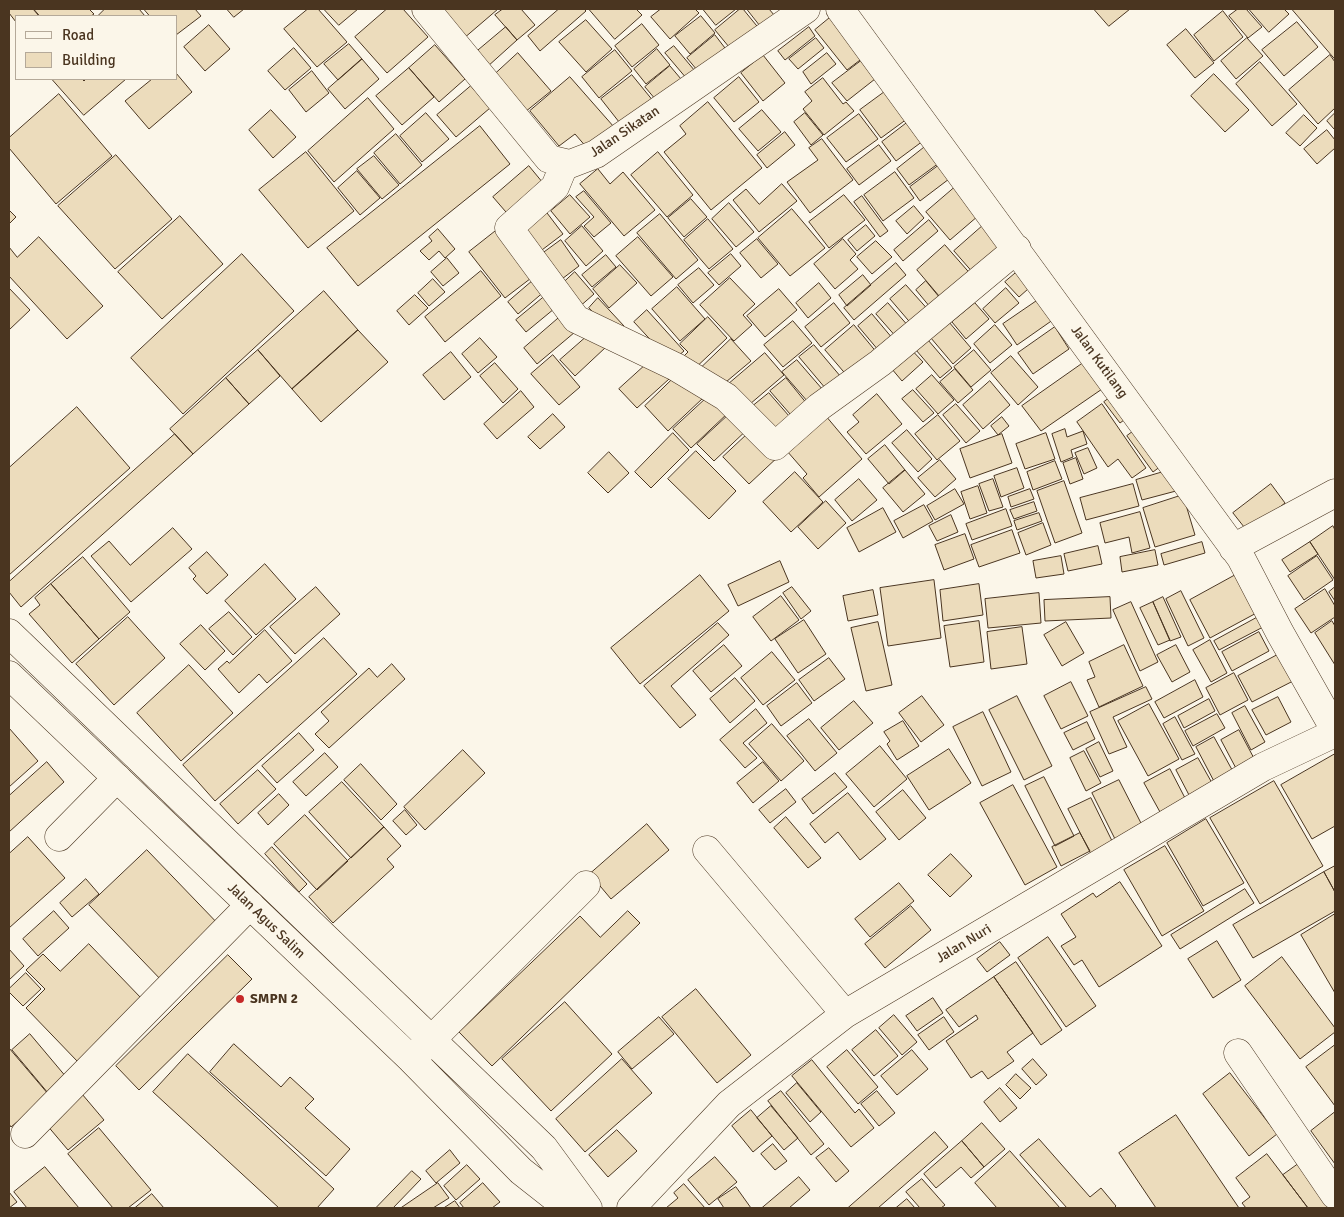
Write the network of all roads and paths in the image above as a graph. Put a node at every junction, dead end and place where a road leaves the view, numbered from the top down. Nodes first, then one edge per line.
1 (426, 9) edge
2 (806, 9) edge
3 (840, 9) edge
4 (565, 163) junction
5 (1017, 249) junction
6 (1335, 493) edge
7 (1233, 548) junction
8 (9, 633) edge
9 (9, 675) edge
10 (1335, 732) edge
11 (117, 778) junction
12 (166, 785) junction
13 (147, 806) junction
14 (59, 836) dead end
15 (707, 850) dead end
16 (586, 884) dead end
17 (250, 905) junction
18 (845, 1014) junction
19 (432, 1040) junction
20 (1238, 1052) dead end
21 (411, 1059) junction
22 (25, 1134) dead end
23 (521, 1171) junction
24 (1335, 1194) edge
25 (544, 1208) edge
26 (568, 1208) edge
27 (588, 1208) edge
28 (631, 1208) edge

1 - 4 street
2 - 4 street, Jalan Sikatan
3 - 5 street, Jalan Kutilang
4 - 5 street
5 - 7 street, Jalan Kutilang
6 - 7 street
7 - 10 street, Jalan Kutilang
8 - 12 street
9 - 11 street, Jalan Agus Salim
10 - 18 street, Jalan Nuri
11 - 13 street, Jalan Agus Salim
11 - 14 street
12 - 13 street
12 - 19 street
13 - 17 street, Jalan Agus Salim
15 - 18 street
16 - 19 street
17 - 21 street, Jalan Agus Salim
17 - 22 street
18 - 28 street, Jalan Nuri
19 - 21 street
19 - 27 street
20 - 24 street
21 - 23 street, Jalan Agus Salim
23 - 25 street
23 - 26 street

